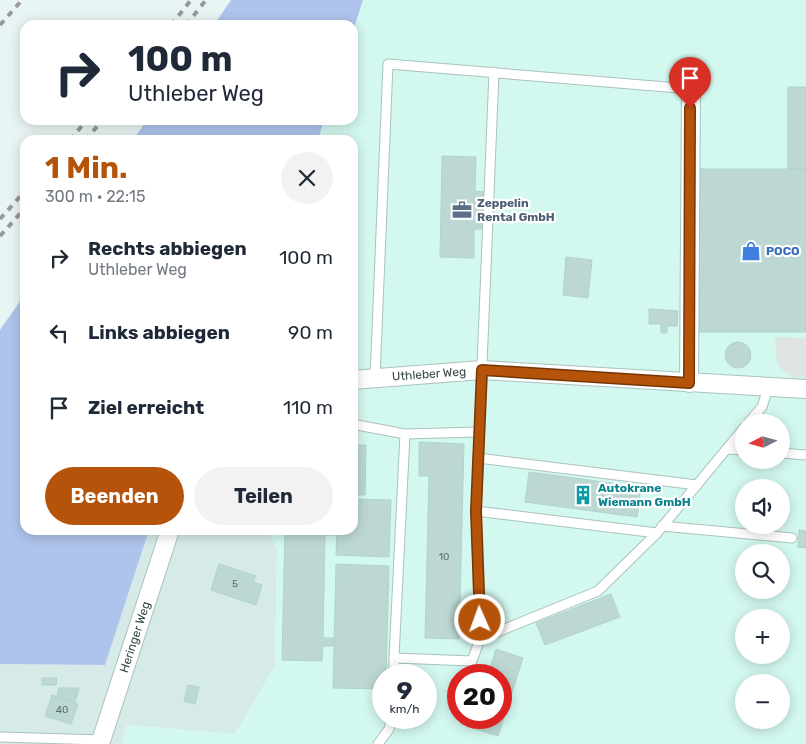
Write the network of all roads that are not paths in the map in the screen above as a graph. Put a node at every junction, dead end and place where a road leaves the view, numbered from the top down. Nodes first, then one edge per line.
1 (494, 72) junction
2 (690, 89) joint
3 (482, 370) junction
4 (375, 378) junction
5 (358, 379) edge
6 (689, 383) junction
7 (768, 388) junction
8 (806, 389) edge
9 (756, 414) edge
10 (358, 425) edge
11 (478, 432) junction
12 (405, 434) junction
13 (735, 438) edge
14 (726, 449) junction
15 (735, 450) edge
16 (790, 453) edge
17 (806, 454) edge
18 (478, 458) junction
19 (696, 485) junction
20 (476, 511) junction
21 (660, 530) junction
22 (168, 535) edge
23 (792, 538) dead end
24 (480, 639) junction
25 (394, 658) junction
26 (394, 664) edge
27 (389, 729) edge
28 (0, 737) edge
29 (101, 742) edge
30 (378, 744) edge

1 - 2 lane
1 - 3 lane
1 - 4 lane
2 - 6 street
3 - 4 street, Uthleber Weg
3 - 6 street, Uthleber Weg
3 - 11 lane
4 - 5 street, Uthleber Weg
6 - 7 street, Uthleber Weg
7 - 8 street, Uthleber Weg
7 - 9 lane
10 - 12 lane
11 - 12 lane
11 - 18 lane
12 - 25 lane
13 - 14 lane
14 - 15 lane
14 - 19 lane
16 - 17 lane
18 - 19 lane
18 - 20 lane
19 - 21 lane
20 - 21 lane
20 - 24 lane
21 - 23 lane
21 - 24 lane
22 - 29 street, Heringer Weg
24 - 25 lane
25 - 26 lane
27 - 30 lane
28 - 29 lane

